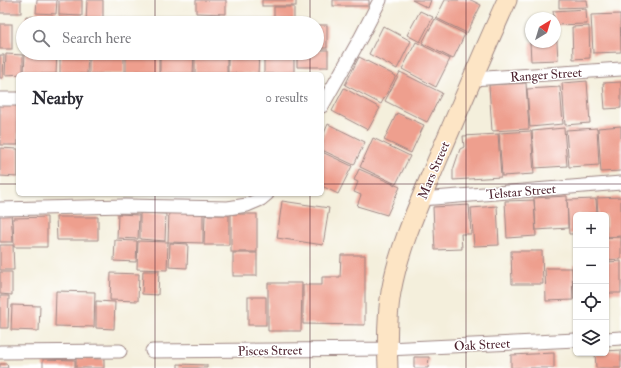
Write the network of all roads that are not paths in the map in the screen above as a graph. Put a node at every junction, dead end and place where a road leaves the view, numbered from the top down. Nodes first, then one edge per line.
1 (380, 0) edge
2 (507, 0) edge
3 (621, 69) edge
4 (472, 79) junction
5 (0, 99) edge
6 (16, 99) edge
7 (324, 102) edge
8 (621, 183) edge
9 (265, 196) edge
10 (421, 199) junction
11 (0, 209) edge
12 (621, 338) edge
13 (609, 339) edge
14 (573, 340) edge
15 (387, 349) junction
16 (120, 351) dead end
17 (152, 351) dead end
18 (0, 352) edge
19 (388, 368) edge

1 - 7 street
2 - 4 street, Mars Street
3 - 4 street, Ranger Street
4 - 10 street, Mars Street
5 - 6 street
8 - 10 street, Telstar Street
9 - 11 street
10 - 15 street, Mars Street
12 - 13 street
14 - 15 street, Oak Street
15 - 17 street, Pisces Street
15 - 19 street, Mars Street
16 - 18 street

